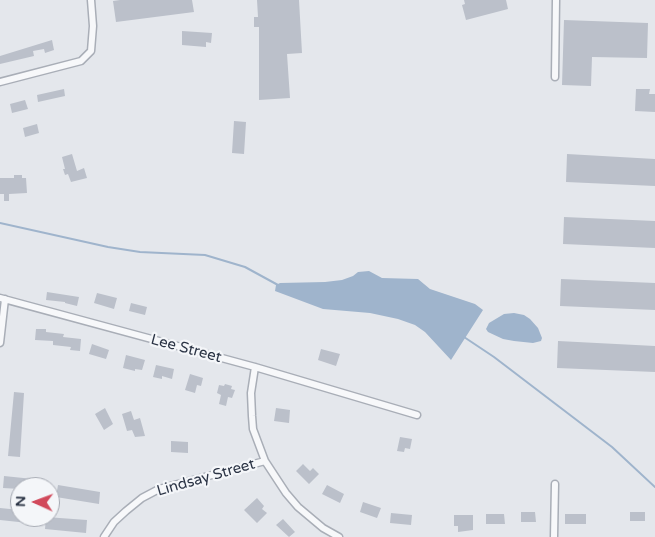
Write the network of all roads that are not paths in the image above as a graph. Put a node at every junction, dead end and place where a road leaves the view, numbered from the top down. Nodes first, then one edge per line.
1 (91, 0) edge
2 (556, 0) edge
3 (555, 77) dead end
4 (0, 82) edge
5 (3, 299) edge
6 (0, 343) edge
7 (255, 368) junction
8 (417, 415) dead end
9 (265, 461) junction
10 (554, 484) dead end
11 (104, 537) edge
12 (339, 537) edge
13 (554, 537) edge

1 - 4 street
2 - 3 street
5 - 6 street
5 - 7 street, Lee Street
7 - 8 street, Lee Street
7 - 9 street
9 - 11 street, Lindsay Street
9 - 12 street
10 - 13 street

